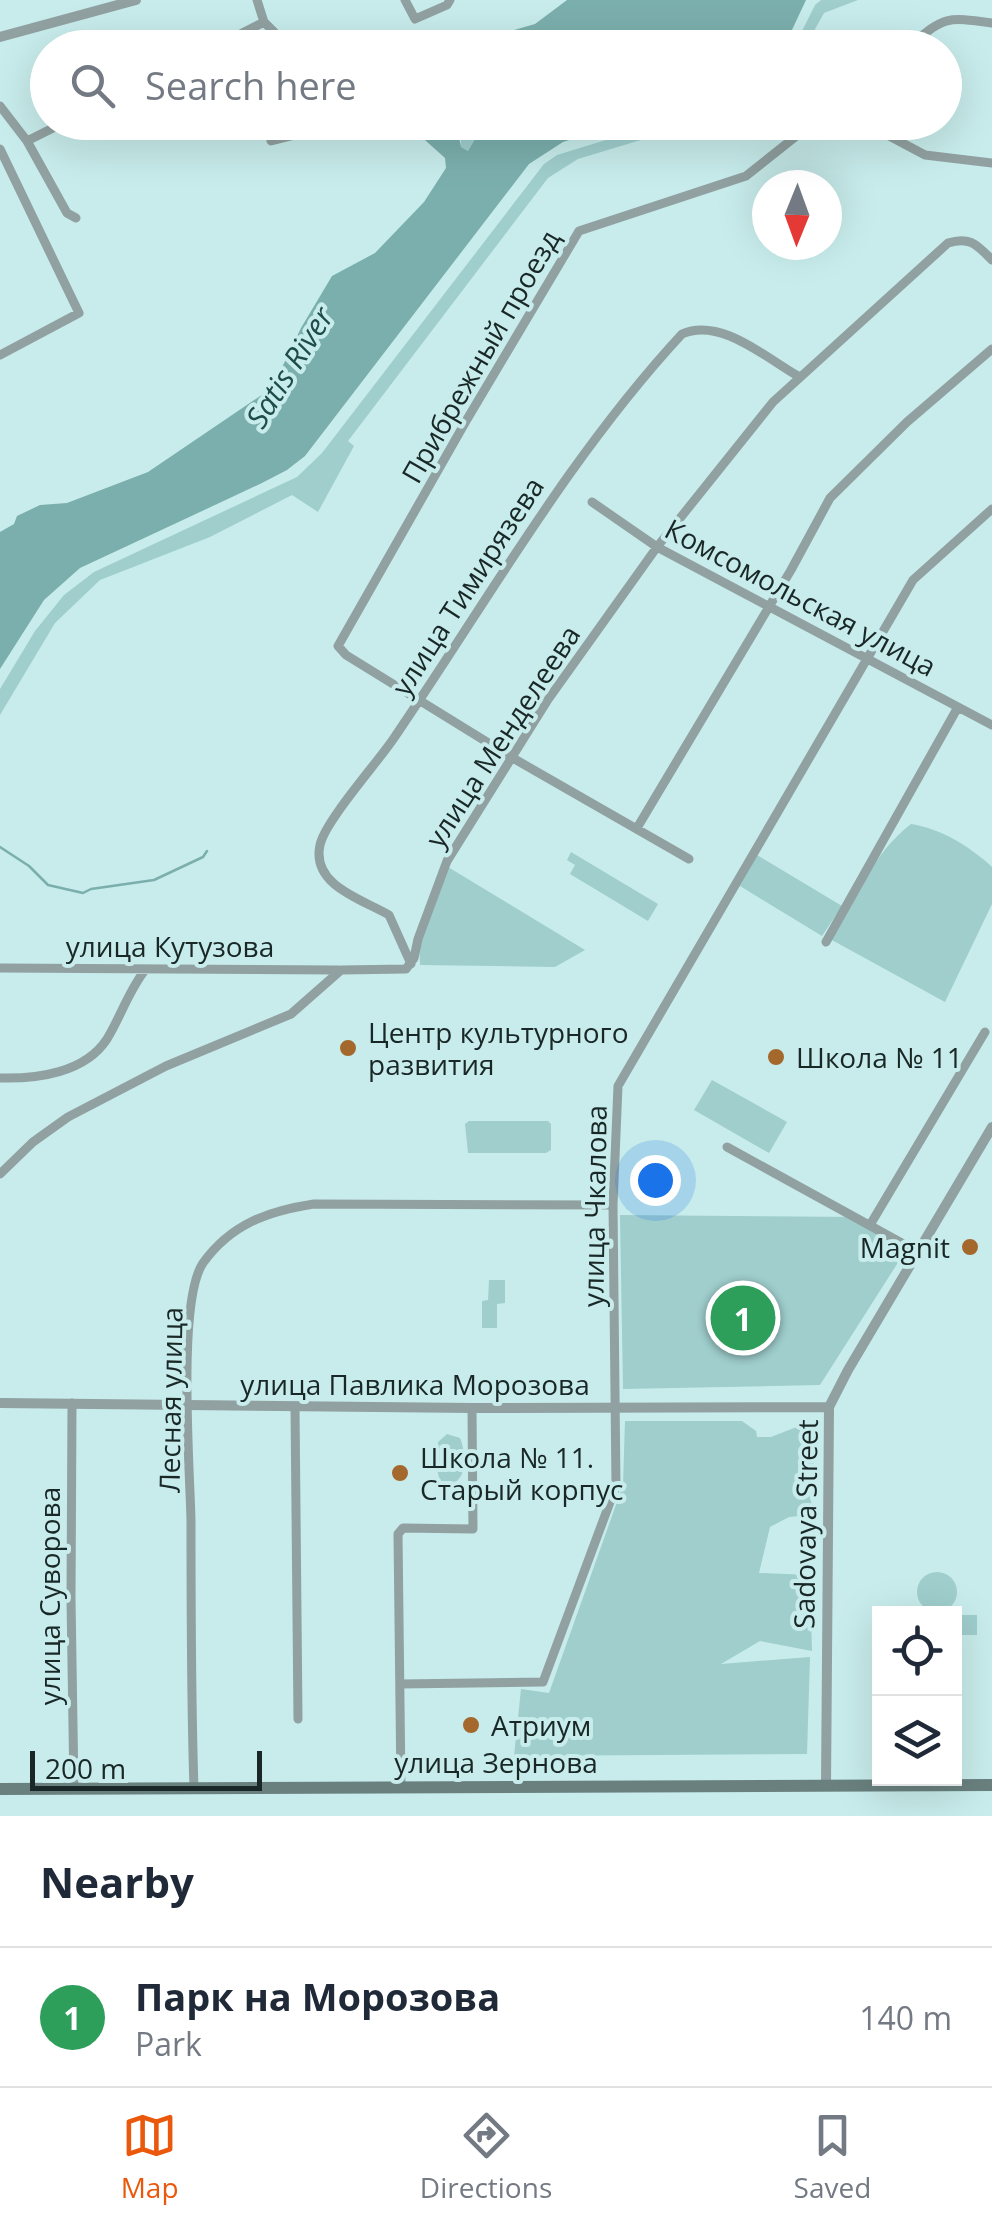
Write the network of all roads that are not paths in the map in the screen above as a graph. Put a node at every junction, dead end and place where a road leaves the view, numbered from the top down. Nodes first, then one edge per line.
1 (136, 0) edge
2 (257, 0) edge
3 (406, 0) edge
4 (450, 0) edge
5 (264, 22) junction
6 (992, 23) edge
7 (249, 30) edge
8 (272, 30) edge
9 (929, 30) edge
10 (0, 37) edge
11 (0, 106) edge
12 (30, 140) edge
13 (275, 140) edge
14 (791, 140) edge
15 (895, 140) edge
16 (27, 141) junction
17 (271, 141) dead end
18 (0, 149) edge
19 (992, 163) edge
20 (76, 218) dead end
21 (992, 260) edge
22 (992, 349) edge
23 (0, 355) edge
24 (798, 376) junction
25 (592, 502) dead end
26 (992, 508) edge
27 (657, 547) junction
28 (767, 606) junction
29 (867, 658) junction
30 (421, 698) junction
31 (958, 707) junction
32 (992, 726) edge
33 (511, 756) junction
34 (636, 828) junction
35 (689, 859) dead end
36 (826, 942) dead end
37 (412, 964) junction
38 (0, 968) edge
39 (145, 970) junction
40 (341, 970) junction
41 (986, 1032) dead end
42 (0, 1078) edge
43 (992, 1127) edge
44 (727, 1148) dead end
45 (0, 1174) edge
46 (614, 1205) junction
47 (870, 1226) junction
48 (918, 1252) junction
49 (0, 1403) edge
50 (72, 1403) junction
51 (188, 1405) junction
52 (295, 1406) junction
53 (616, 1406) junction
54 (472, 1408) junction
55 (829, 1408) junction
56 (400, 1684) junction
57 (298, 1719) dead end
58 (992, 1784) edge
59 (826, 1786) junction
60 (194, 1788) junction
61 (401, 1788) junction
62 (0, 1789) edge
63 (74, 1789) junction

1 - 10 street
2 - 5 street
3 - 4 street
5 - 7 street
5 - 8 street
6 - 9 street
11 - 16 street
12 - 16 street
13 - 17 street
14 - 30 street, Прибрежный проезд
15 - 19 street
16 - 20 street
18 - 23 street
21 - 24 street, улица Менделеева
22 - 28 street
24 - 27 street, улица Менделеева
24 - 30 street, улица Тимирязева
25 - 27 street, Комсомольская улица
26 - 29 street, улица Чкалова
27 - 28 street, Комсомольская улица
27 - 33 street, улица Менделеева
28 - 29 street, Комсомольская улица
28 - 34 street
29 - 31 street, Комсомольская улица
29 - 46 street, улица Чкалова
30 - 33 street
30 - 37 street, улица Тимирязева
31 - 32 street, Комсомольская улица
31 - 36 street
33 - 34 street
33 - 37 street, улица Менделеева
34 - 35 street
37 - 40 street
38 - 39 street, улица Кутузова
39 - 40 street, улица Кутузова
39 - 42 street
40 - 45 street
41 - 47 street
43 - 48 street, Sadovaya Street
44 - 47 street
46 - 51 street, Лесная улица
46 - 53 street, улица Чкалова
47 - 48 street
48 - 55 street, Sadovaya Street
49 - 50 street, улица Павлика Морозова
50 - 51 street, улица Павлика Морозова
50 - 63 street, улица Суворова
51 - 52 street, улица Павлика Морозова
51 - 60 street, Лесная улица
52 - 54 street, улица Павлика Морозова
52 - 57 street
53 - 54 street, улица Павлика Морозова
53 - 55 street, улица Павлика Морозова
53 - 56 street, улица Чкалова
54 - 56 street
55 - 59 street, Sadovaya Street
56 - 61 street
58 - 59 main road, улица Зернова
59 - 61 main road, улица Зернова
60 - 61 main road, улица Зернова
60 - 63 main road, улица Зернова
62 - 63 main road, улица Зернова

